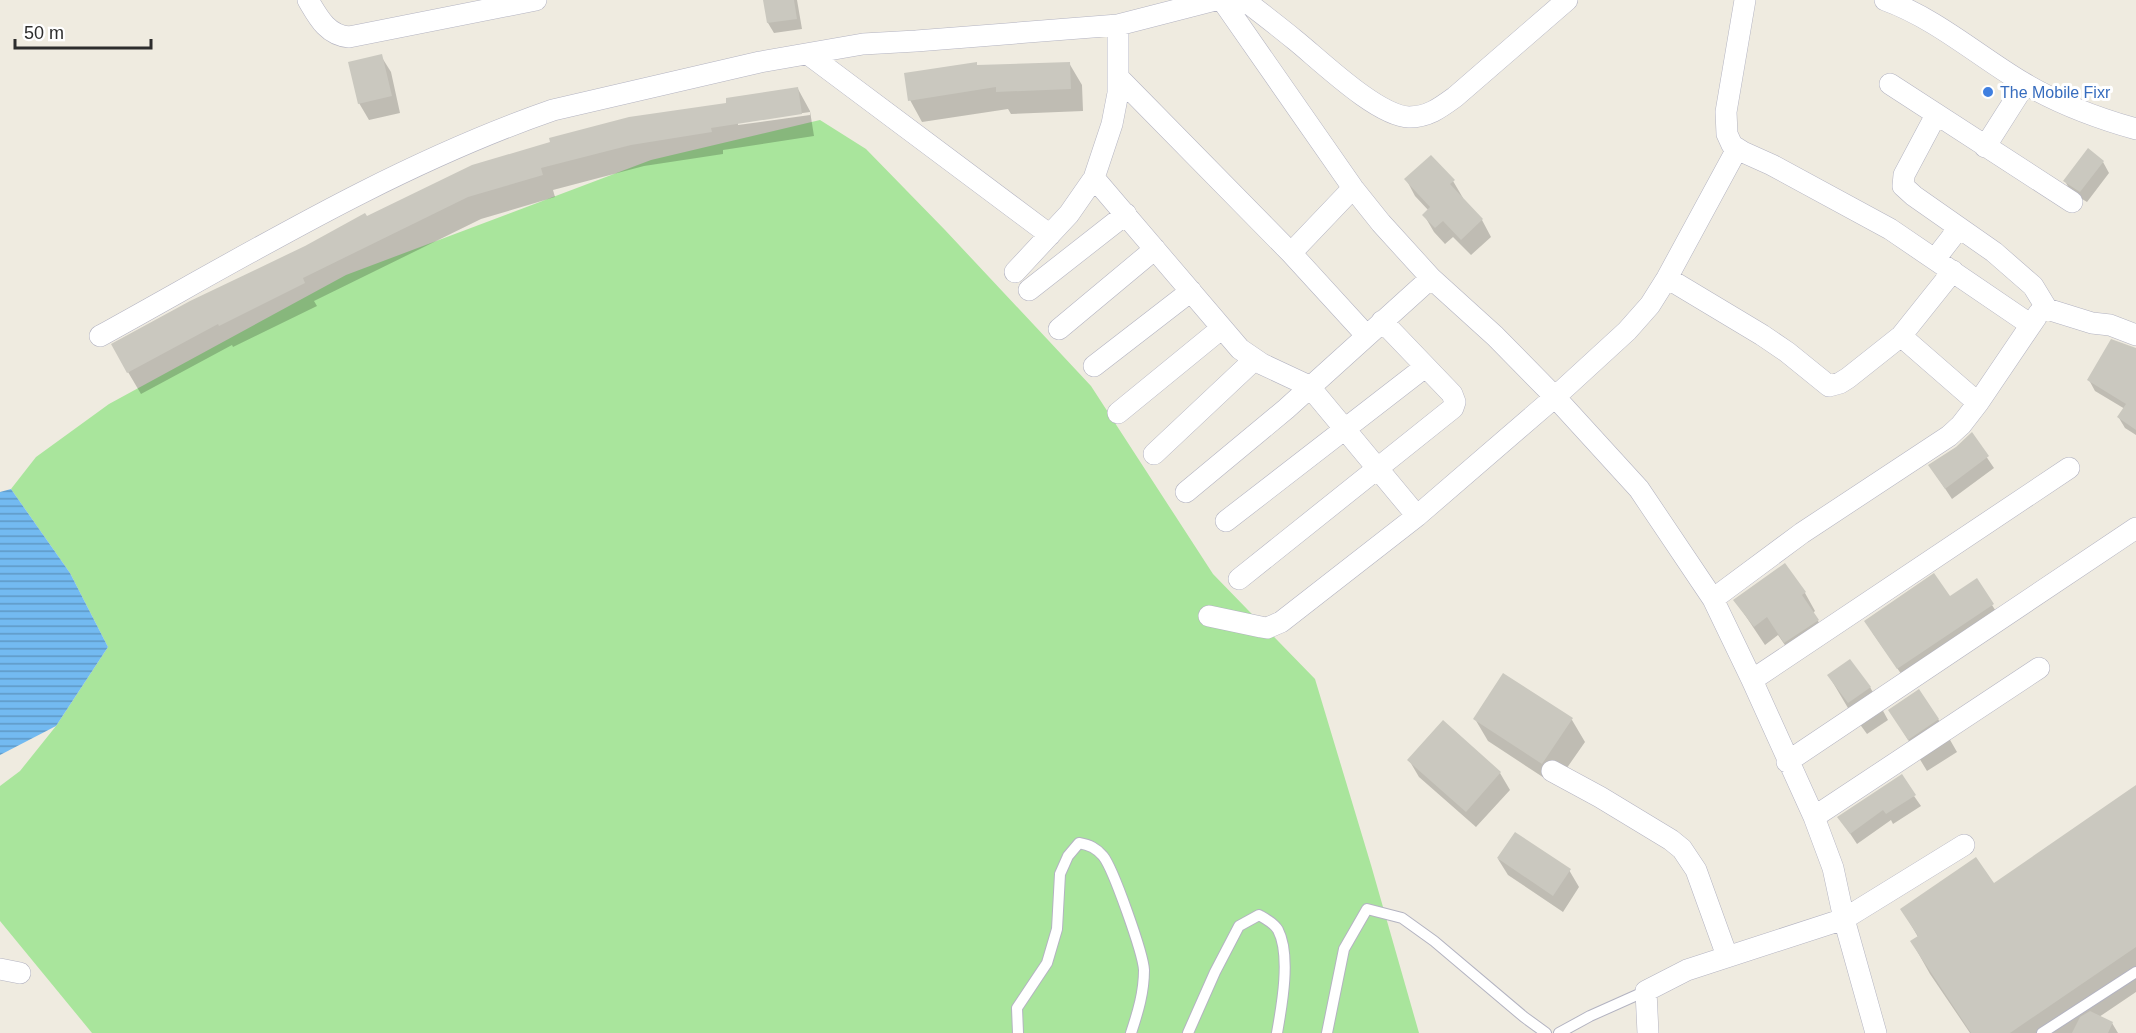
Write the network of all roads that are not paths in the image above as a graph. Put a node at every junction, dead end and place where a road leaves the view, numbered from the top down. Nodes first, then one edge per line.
1 (308, 0) edge
2 (536, 0) edge
3 (1215, 0) edge
4 (1222, 0) edge
5 (1244, 0) edge
6 (1567, 0) edge
7 (1745, 0) edge
8 (1885, 0) edge
9 (501, 3) edge
10 (1118, 25) junction
11 (808, 54) junction
12 (1118, 77) junction
13 (1890, 84) dead end
14 (2025, 84) junction
15 (1936, 115) junction
16 (2136, 129) edge
17 (1986, 147) junction
18 (1737, 149) junction
19 (1095, 178) junction
20 (1353, 188) junction
21 (2072, 202) dead end
22 (1126, 214) junction
23 (1959, 228) junction
24 (1050, 235) junction
25 (1155, 249) junction
26 (1291, 253) junction
27 (1944, 265) junction
28 (1015, 272) dead end
29 (1431, 278) junction
30 (1667, 278) junction
31 (1029, 290) dead end
32 (1191, 291) junction
33 (2047, 309) junction
34 (2031, 325) junction
35 (1059, 328) dead end
36 (1222, 328) junction
37 (1374, 328) junction
38 (2136, 335) edge
39 (100, 336) dead end
40 (1901, 336) junction
41 (1254, 360) junction
42 (1094, 366) dead end
43 (1425, 367) junction
44 (1309, 386) junction
45 (1555, 398) junction
46 (1978, 403) junction
47 (1118, 413) dead end
48 (1345, 428) junction
49 (1154, 454) dead end
50 (1378, 468) junction
51 (2069, 468) dead end
52 (1186, 492) dead end
53 (1417, 516) junction
54 (1227, 521) dead end
55 (2136, 528) edge
56 (1239, 579) dead end
57 (1713, 599) junction
58 (1209, 616) dead end
59 (2039, 668) dead end
60 (1752, 680) junction
61 (1787, 762) junction
62 (1552, 771) dead end
63 (1814, 817) junction
64 (1964, 845) dead end
65 (1844, 919) junction
66 (1727, 956) junction
67 (2136, 972) edge
68 (1646, 991) junction
69 (1018, 1033) edge
70 (1131, 1033) edge
71 (1188, 1033) edge
72 (1277, 1033) edge
73 (1327, 1033) edge
74 (1546, 1033) edge
75 (1559, 1033) edge
76 (1648, 1033) edge
77 (1876, 1033) edge
78 (2042, 1033) edge

1 - 9 street
2 - 9 street
3 - 10 street
4 - 20 street
5 - 6 street
7 - 18 street
8 - 14 street
10 - 11 street
10 - 12 street
11 - 24 street
11 - 39 street
12 - 19 street
12 - 26 street
13 - 15 street
14 - 16 street
14 - 17 street
15 - 17 street
15 - 23 street
17 - 21 street
18 - 27 street
18 - 30 street
19 - 22 street
19 - 24 street
20 - 26 street
20 - 29 street
22 - 25 street
22 - 31 street
23 - 27 street
23 - 33 street
24 - 28 street
25 - 32 street
25 - 35 street
26 - 37 street
27 - 34 street
27 - 40 street
29 - 37 street
29 - 45 street
30 - 40 street
30 - 45 street
32 - 36 street
32 - 42 street
33 - 34 street
33 - 38 street
34 - 46 street
36 - 41 street
36 - 47 street
37 - 43 street
37 - 44 street
40 - 46 street
41 - 44 street
41 - 49 street
43 - 48 street
43 - 50 street
44 - 48 street
44 - 52 street
45 - 53 street
45 - 57 street
46 - 57 street
48 - 50 street
48 - 54 street
50 - 53 street
50 - 56 street
51 - 60 street
53 - 58 street
55 - 61 street
57 - 60 street
59 - 63 street
60 - 61 street
61 - 63 street
62 - 66 street
63 - 65 street
64 - 65 street
65 - 66 street
65 - 77 street
66 - 68 street
67 - 78 lane
68 - 75 lane
68 - 76 street
69 - 70 lane
71 - 72 lane
73 - 74 lane

